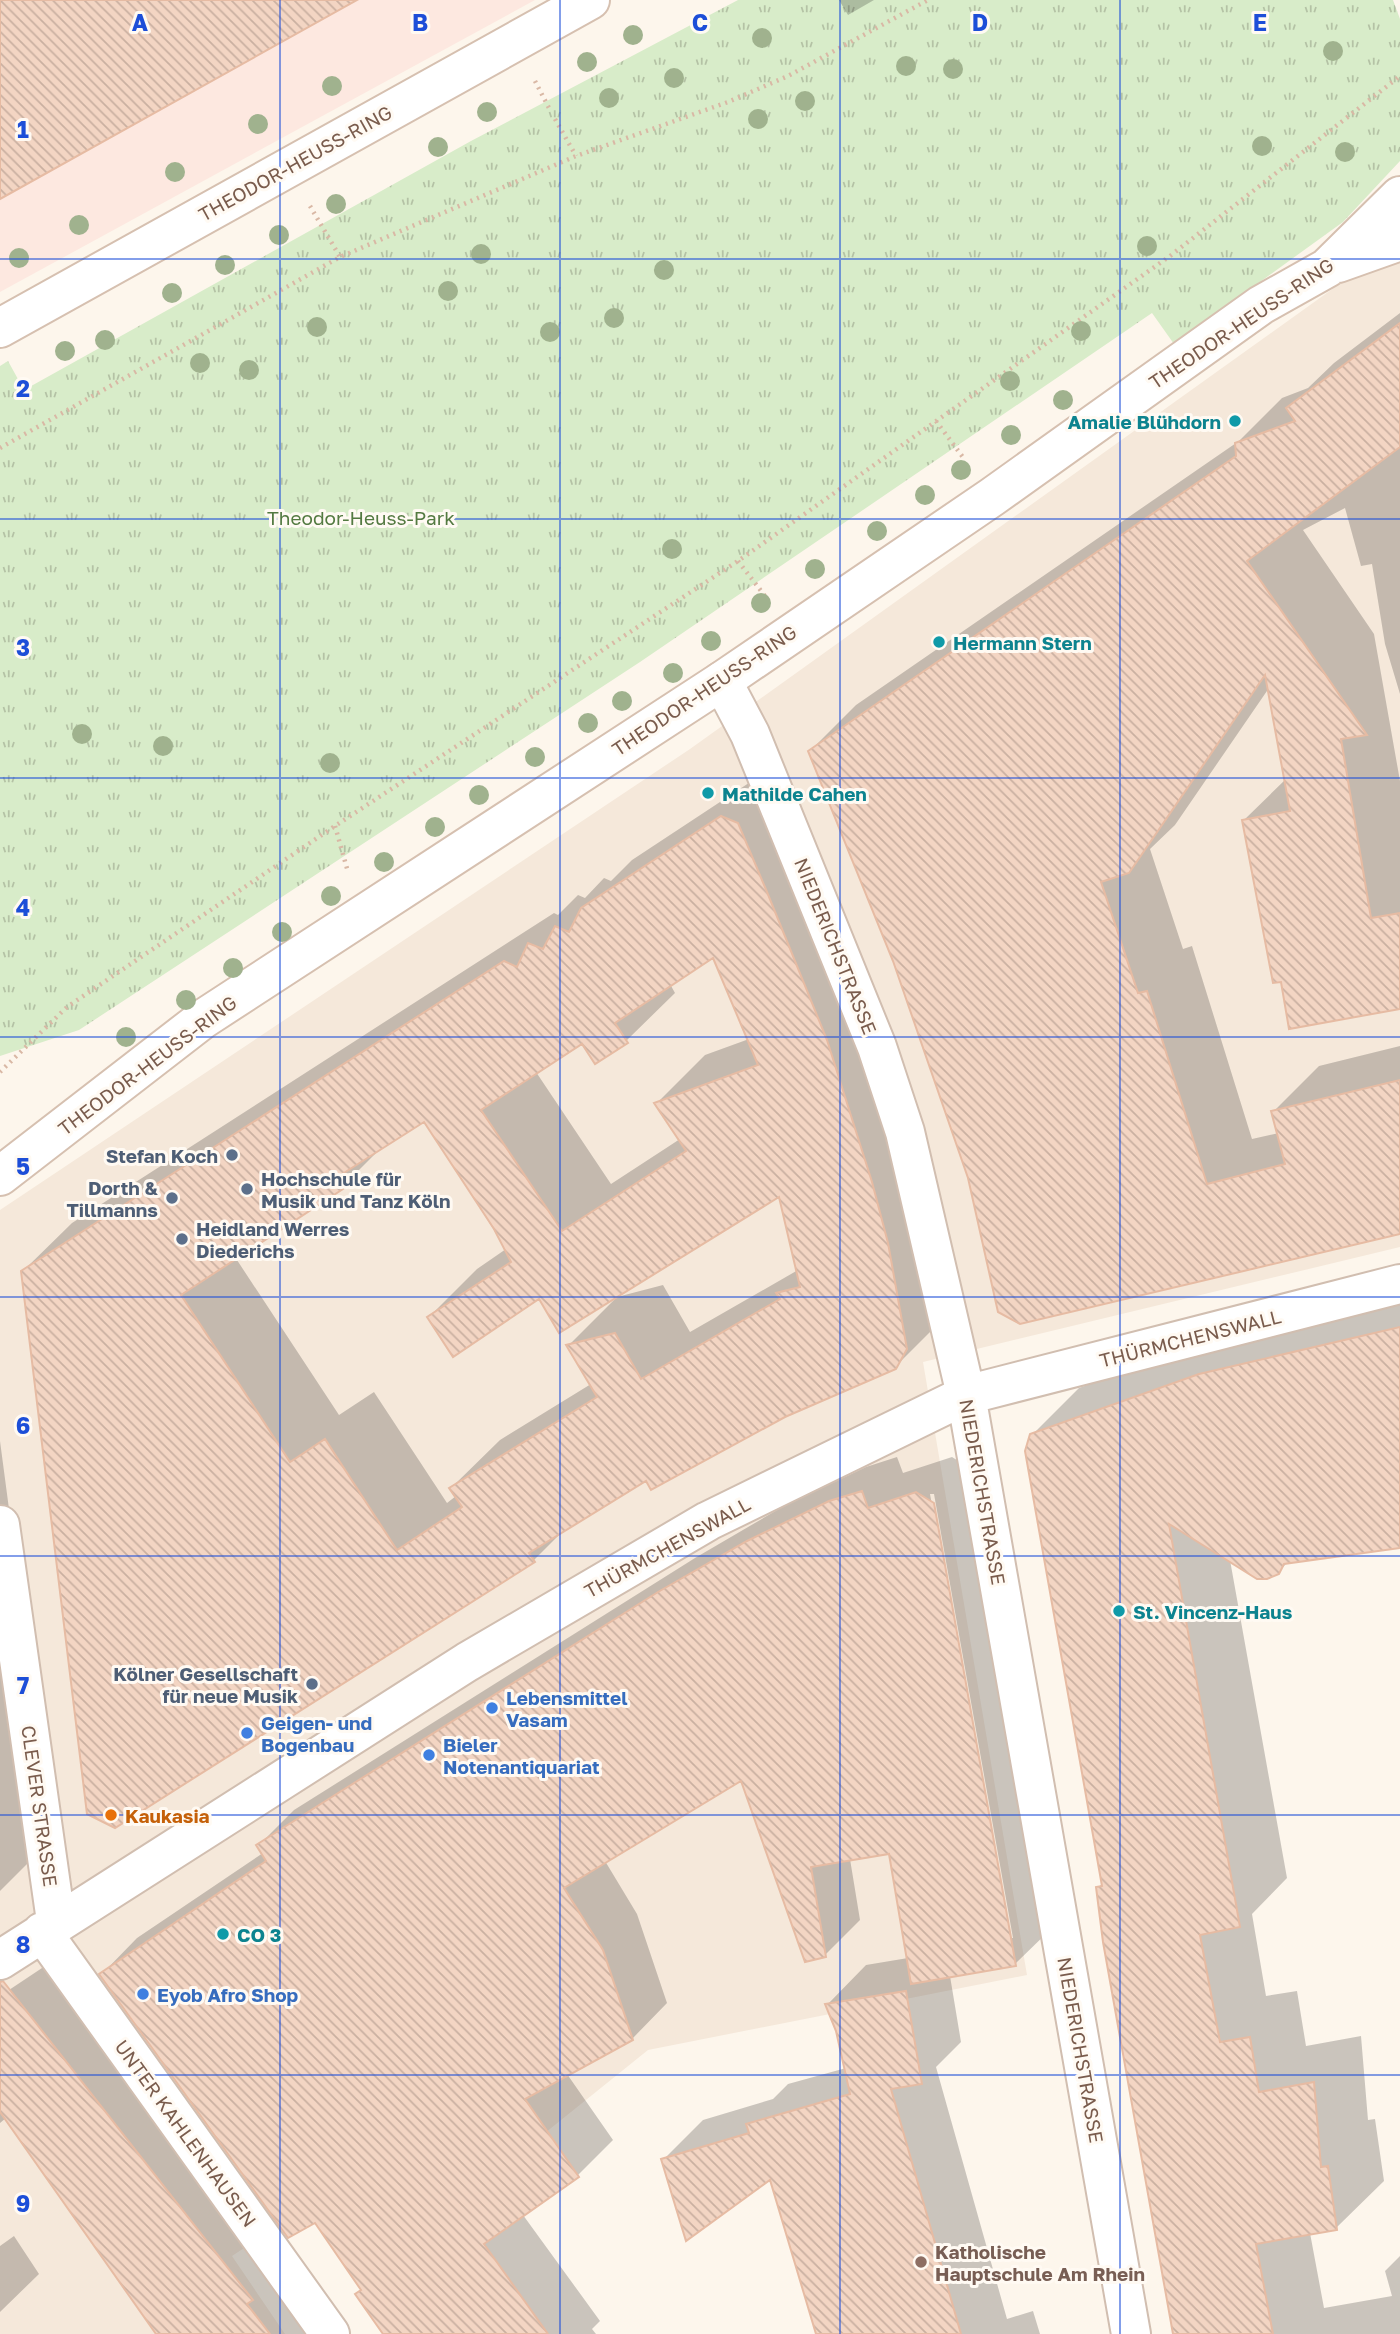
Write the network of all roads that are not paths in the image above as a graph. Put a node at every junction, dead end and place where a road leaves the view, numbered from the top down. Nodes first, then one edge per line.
1 (590, 0) edge
2 (1400, 195) edge
3 (1400, 241) edge
4 (1327, 268) junction
5 (0, 328) edge
6 (722, 681) junction
7 (0, 1176) edge
8 (1400, 1284) edge
9 (966, 1395) junction
10 (0, 1525) edge
11 (49, 1927) junction
12 (0, 1960) edge
13 (330, 2334) edge
14 (1131, 2334) edge

1 - 5 street, THEODOR-HEUSS-RING
2 - 4 street, THEODOR-HEUSS-RING
3 - 4 street
4 - 6 street, THEODOR-HEUSS-RING
6 - 7 street, THEODOR-HEUSS-RING
6 - 9 street, NIEDERICHSTRASSE
8 - 9 street, THÜRMCHENSWALL
9 - 11 street, THÜRMCHENSWALL
9 - 14 street, NIEDERICHSTRASSE
10 - 11 street, CLEVER STRASSE
11 - 12 street, THÜRMCHENSWALL
11 - 13 street, UNTER KAHLENHAUSEN

